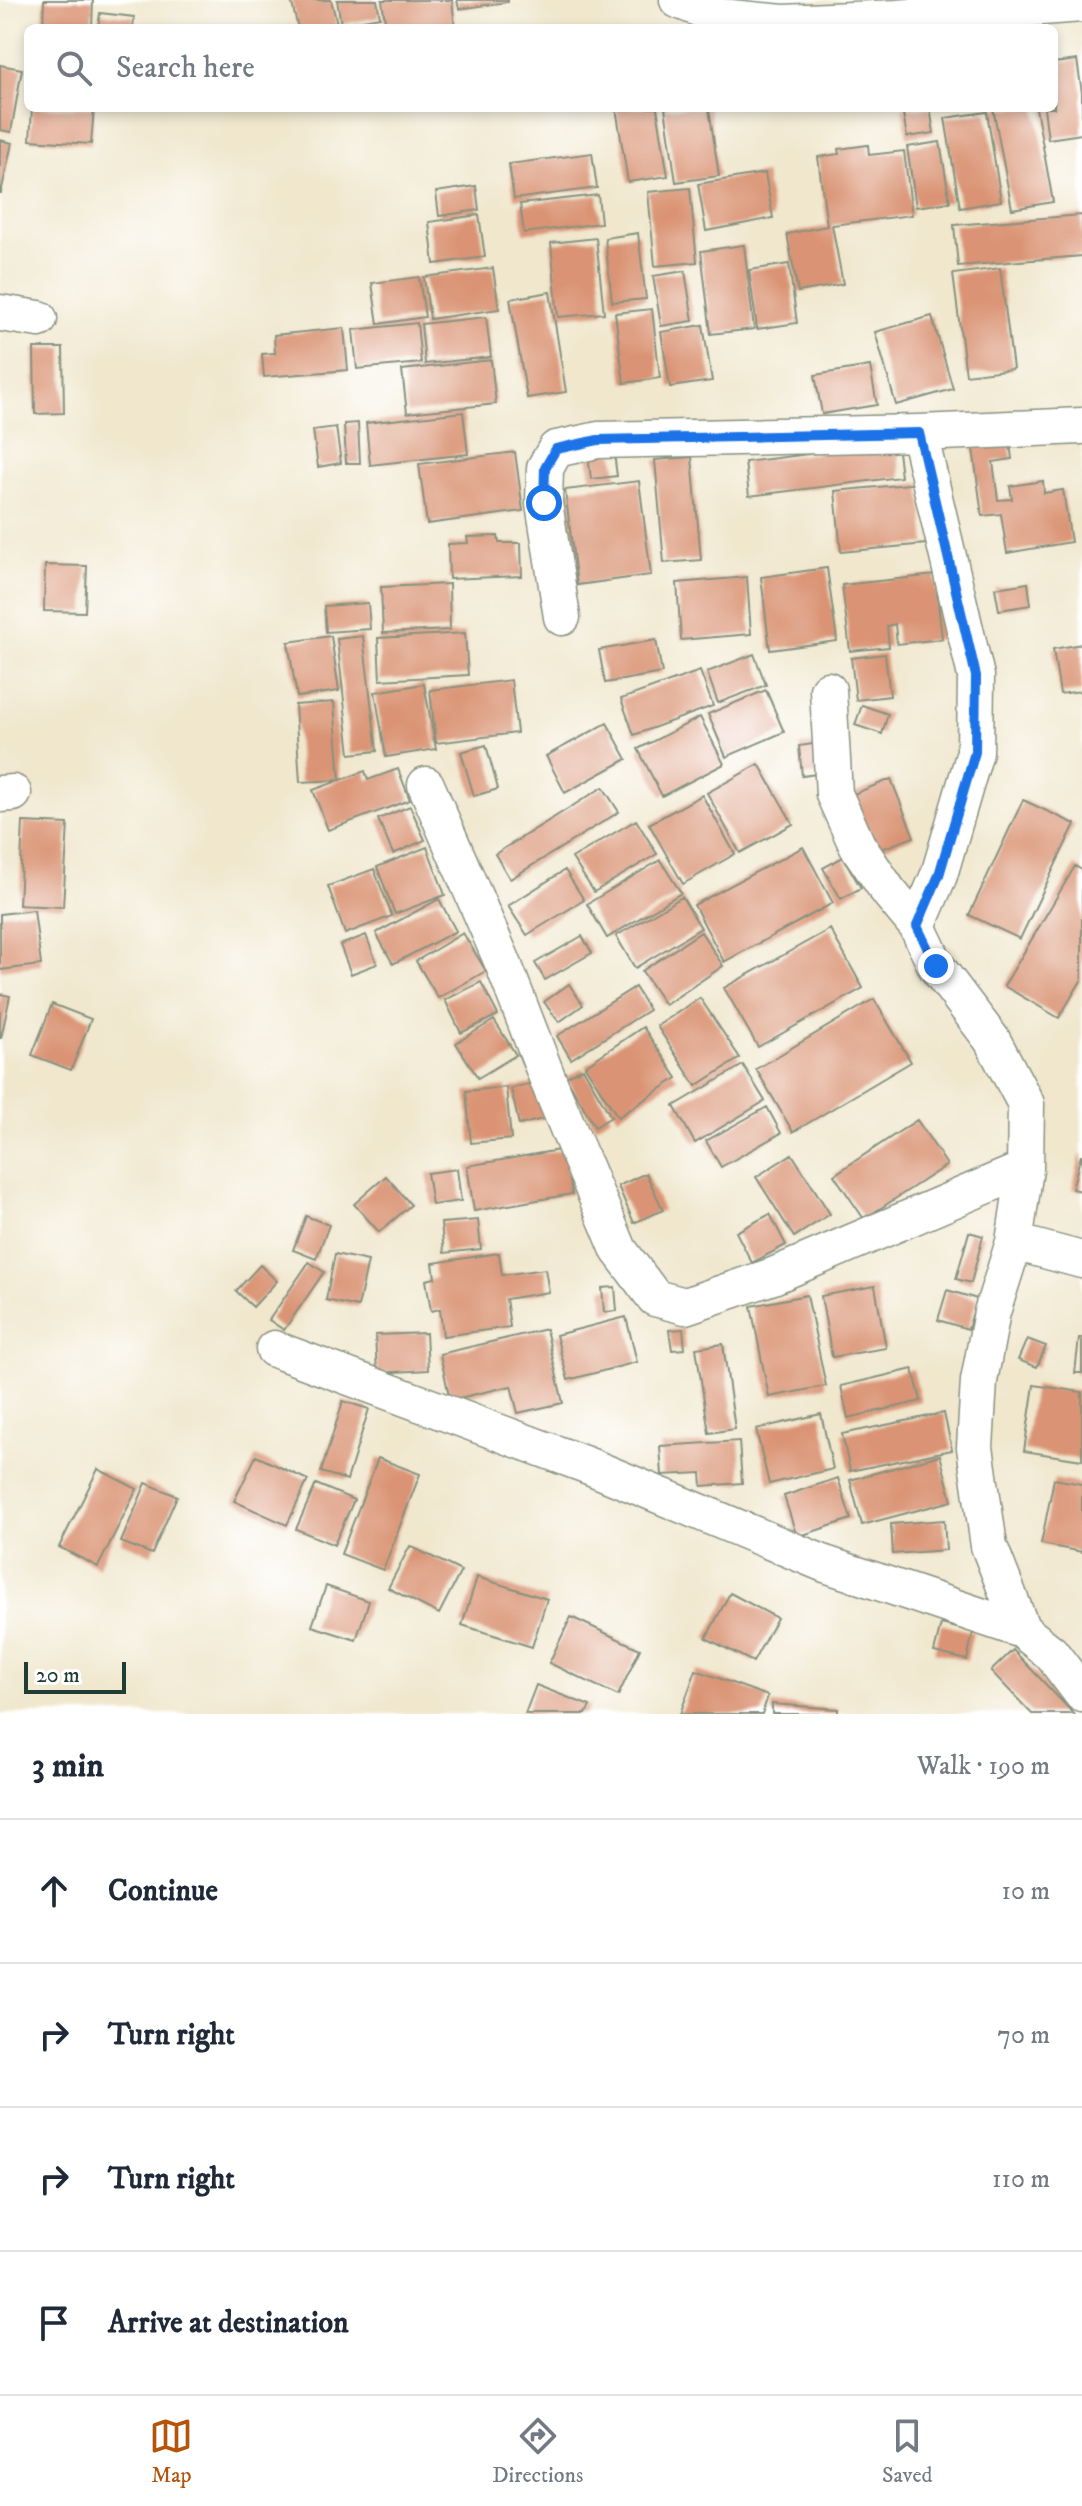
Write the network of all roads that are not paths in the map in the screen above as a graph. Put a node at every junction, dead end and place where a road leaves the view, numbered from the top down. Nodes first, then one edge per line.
1 (678, 0) edge
2 (1082, 4) edge
3 (0, 313) edge
4 (39, 319) dead end
5 (1082, 426) edge
6 (919, 433) junction
7 (562, 617) dead end
8 (828, 690) dead end
9 (426, 785) dead end
10 (917, 926) junction
11 (1025, 1169) junction
12 (1014, 1242) junction
13 (1082, 1260) edge
14 (274, 1349) dead end
15 (1022, 1630) junction
16 (1082, 1694) edge

1 - 2 street
3 - 4 street
5 - 6 street
6 - 7 street
6 - 10 street
8 - 10 street
9 - 11 street
10 - 11 street
11 - 12 street
12 - 13 street
12 - 15 street
14 - 15 street
15 - 16 street

